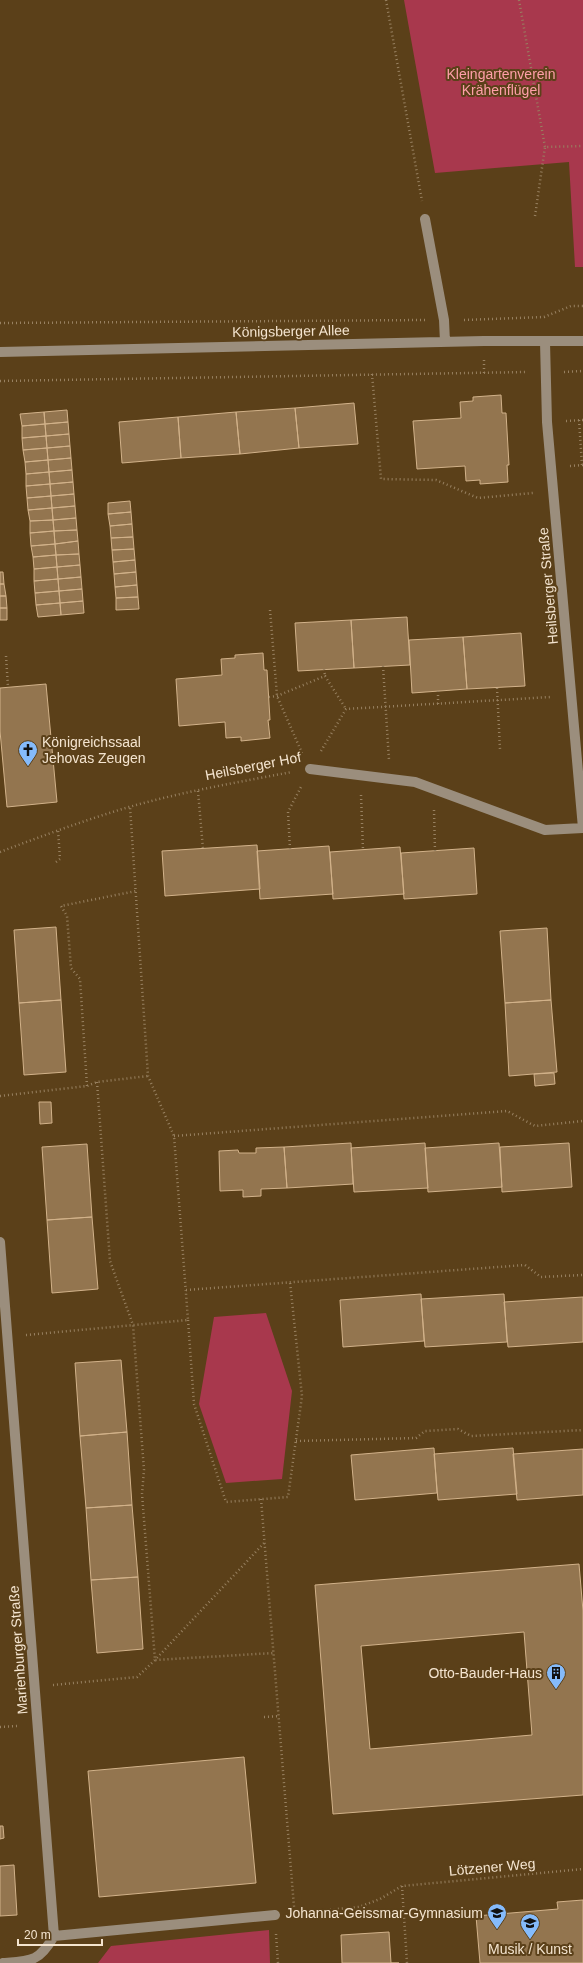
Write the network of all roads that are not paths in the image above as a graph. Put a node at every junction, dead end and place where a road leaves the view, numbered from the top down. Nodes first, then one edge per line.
1 (426, 219) road end
2 (583, 341) edge
3 (445, 342) junction
4 (545, 342) junction
5 (0, 352) edge
6 (310, 769) road end
7 (583, 828) edge
8 (0, 1242) edge
9 (275, 1915) road end
10 (54, 1936) junction
11 (4, 1963) edge

1 - 3 street
2 - 4 street, Königsberger Allee
3 - 4 street, Königsberger Allee
3 - 5 street, Königsberger Allee
4 - 7 street, Heilsberger Straße
6 - 7 street, Heilsberger Hof
8 - 10 street, Marienburger Straße
9 - 10 street
10 - 11 street

